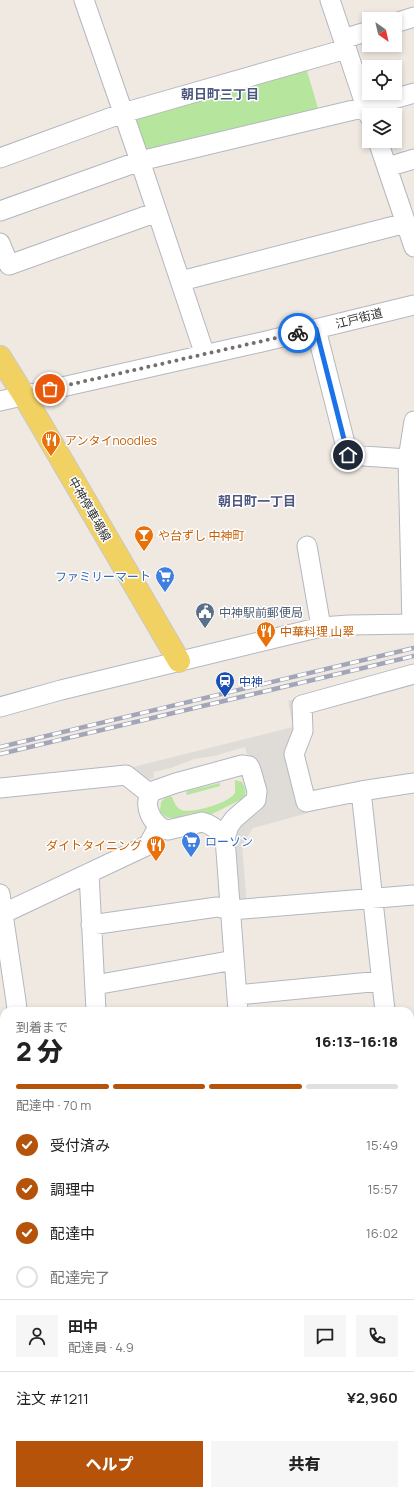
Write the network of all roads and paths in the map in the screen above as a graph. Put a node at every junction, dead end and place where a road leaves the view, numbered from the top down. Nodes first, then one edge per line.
1 (84, 0) edge
2 (330, 0) edge
3 (414, 17) edge
4 (402, 21) edge
5 (362, 35) edge
6 (345, 44) junction
7 (414, 93) edge
8 (366, 108) edge
9 (377, 108) edge
10 (123, 113) junction
11 (362, 113) edge
12 (380, 148) edge
13 (0, 158) edge
14 (414, 158) edge
15 (140, 161) junction
16 (387, 167) junction
17 (0, 211) edge
18 (157, 212) junction
19 (409, 225) edge
20 (0, 243) edge
21 (414, 247) edge
22 (181, 281) junction
23 (414, 305) edge
24 (316, 329) junction
25 (204, 355) junction
26 (0, 357) edge
27 (23, 394) junction
28 (0, 401) edge
29 (414, 421) edge
30 (408, 459) junction
31 (307, 546) dead end
32 (413, 624) edge
33 (321, 627) junction
34 (179, 661) junction
35 (414, 674) edge
36 (0, 707) edge
37 (414, 783) edge
38 (0, 788) edge
39 (257, 791) junction
40 (361, 791) junction
41 (150, 794) junction
42 (202, 822) junction
43 (158, 827) junction
44 (225, 838) junction
45 (90, 873) junction
46 (0, 894) edge
47 (414, 895) edge
48 (372, 897) junction
49 (230, 910) junction
50 (2, 914) edge
51 (91, 925) junction
52 (234, 960) junction
53 (381, 981) junction
54 (95, 985) junction
55 (237, 1003) edge
56 (16, 1007) edge
57 (96, 1007) edge
58 (384, 1007) edge

1 - 10 street
2 - 6 street
3 - 4 street
5 - 6 street
6 - 8 street
6 - 10 street
7 - 9 street
10 - 13 street
10 - 15 street
11 - 15 street
12 - 16 street
14 - 16 street
15 - 17 street
15 - 18 street
16 - 19 street
18 - 20 street
18 - 22 street
19 - 21 street
19 - 22 street
22 - 25 street
23 - 24 street, 江戸街道
24 - 25 street, 江戸街道
24 - 30 street
25 - 27 street, 江戸街道
26 - 27 main road, 中神停車場線
27 - 28 street, 江戸街道
27 - 34 main road, 中神停車場線
29 - 30 street
30 - 32 street
31 - 33 street
32 - 33 street
33 - 34 street
34 - 36 street
35 - 40 street
37 - 40 street
38 - 41 street
39 - 41 street
39 - 42 street
39 - 44 street
40 - 48 street
41 - 43 street
42 - 43 street
42 - 44 street
43 - 45 street
44 - 49 street
45 - 50 street
45 - 51 street
46 - 50 street
47 - 48 street
48 - 49 street
48 - 53 street
49 - 51 street
49 - 52 street
50 - 56 street
51 - 54 street
52 - 54 street
52 - 55 street
53 - 55 street
53 - 58 street
54 - 57 street

